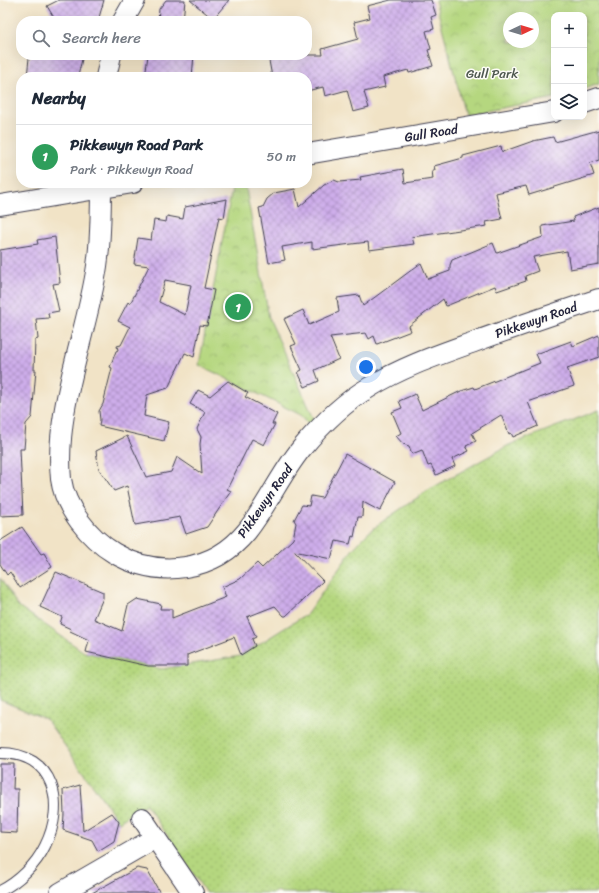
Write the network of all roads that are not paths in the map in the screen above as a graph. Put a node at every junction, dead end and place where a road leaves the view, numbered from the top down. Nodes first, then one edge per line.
1 (135, 0) edge
2 (127, 16) edge
3 (110, 60) edge
4 (107, 72) edge
5 (599, 98) edge
6 (587, 102) edge
7 (551, 113) edge
8 (312, 153) edge
9 (90, 188) edge
10 (101, 188) edge
11 (0, 204) edge
12 (599, 299) edge
13 (0, 753) edge
14 (142, 818) dead end
15 (155, 838) junction
16 (0, 891) edge
17 (60, 893) edge
18 (193, 893) edge

1 - 2 street
3 - 4 street
5 - 6 street
7 - 8 street, Gull Road
9 - 11 street
10 - 12 street, Pikkewyn Road
13 - 16 lane
14 - 15 street
15 - 17 street
15 - 18 street

